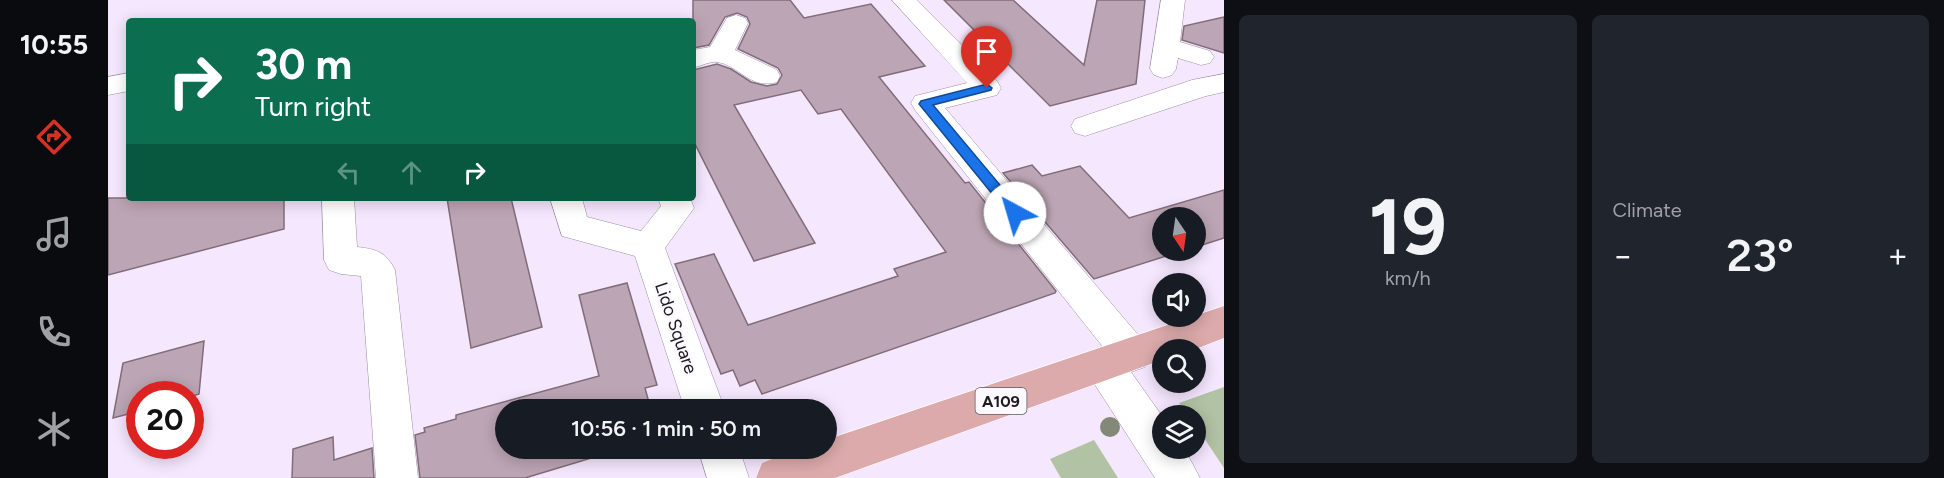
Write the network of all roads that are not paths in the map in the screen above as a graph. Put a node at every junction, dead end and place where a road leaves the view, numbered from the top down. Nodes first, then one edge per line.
1 (904, 0) edge
2 (1173, 0) edge
3 (736, 23) dead end
4 (720, 53) junction
5 (1201, 57) dead end
6 (696, 58) edge
7 (767, 76) dead end
8 (126, 83) edge
9 (1213, 85) edge
10 (108, 86) edge
11 (1224, 106) edge
12 (1084, 126) dead end
13 (338, 201) edge
14 (567, 201) edge
15 (675, 201) edge
16 (648, 246) junction
17 (1224, 322) edge
18 (1117, 360) junction
19 (701, 399) edge
20 (722, 459) edge
21 (396, 468) edge
22 (728, 478) edge
23 (777, 478) edge
24 (1179, 478) edge

1 - 18 street
2 - 5 street
3 - 4 street
4 - 6 street
4 - 7 street
8 - 10 street
9 - 11 street
9 - 12 street
13 - 21 street
14 - 16 street
15 - 16 street
16 - 19 street, Lido Square
17 - 18 main road, A109
18 - 23 main road, A109
18 - 24 street
20 - 22 street

